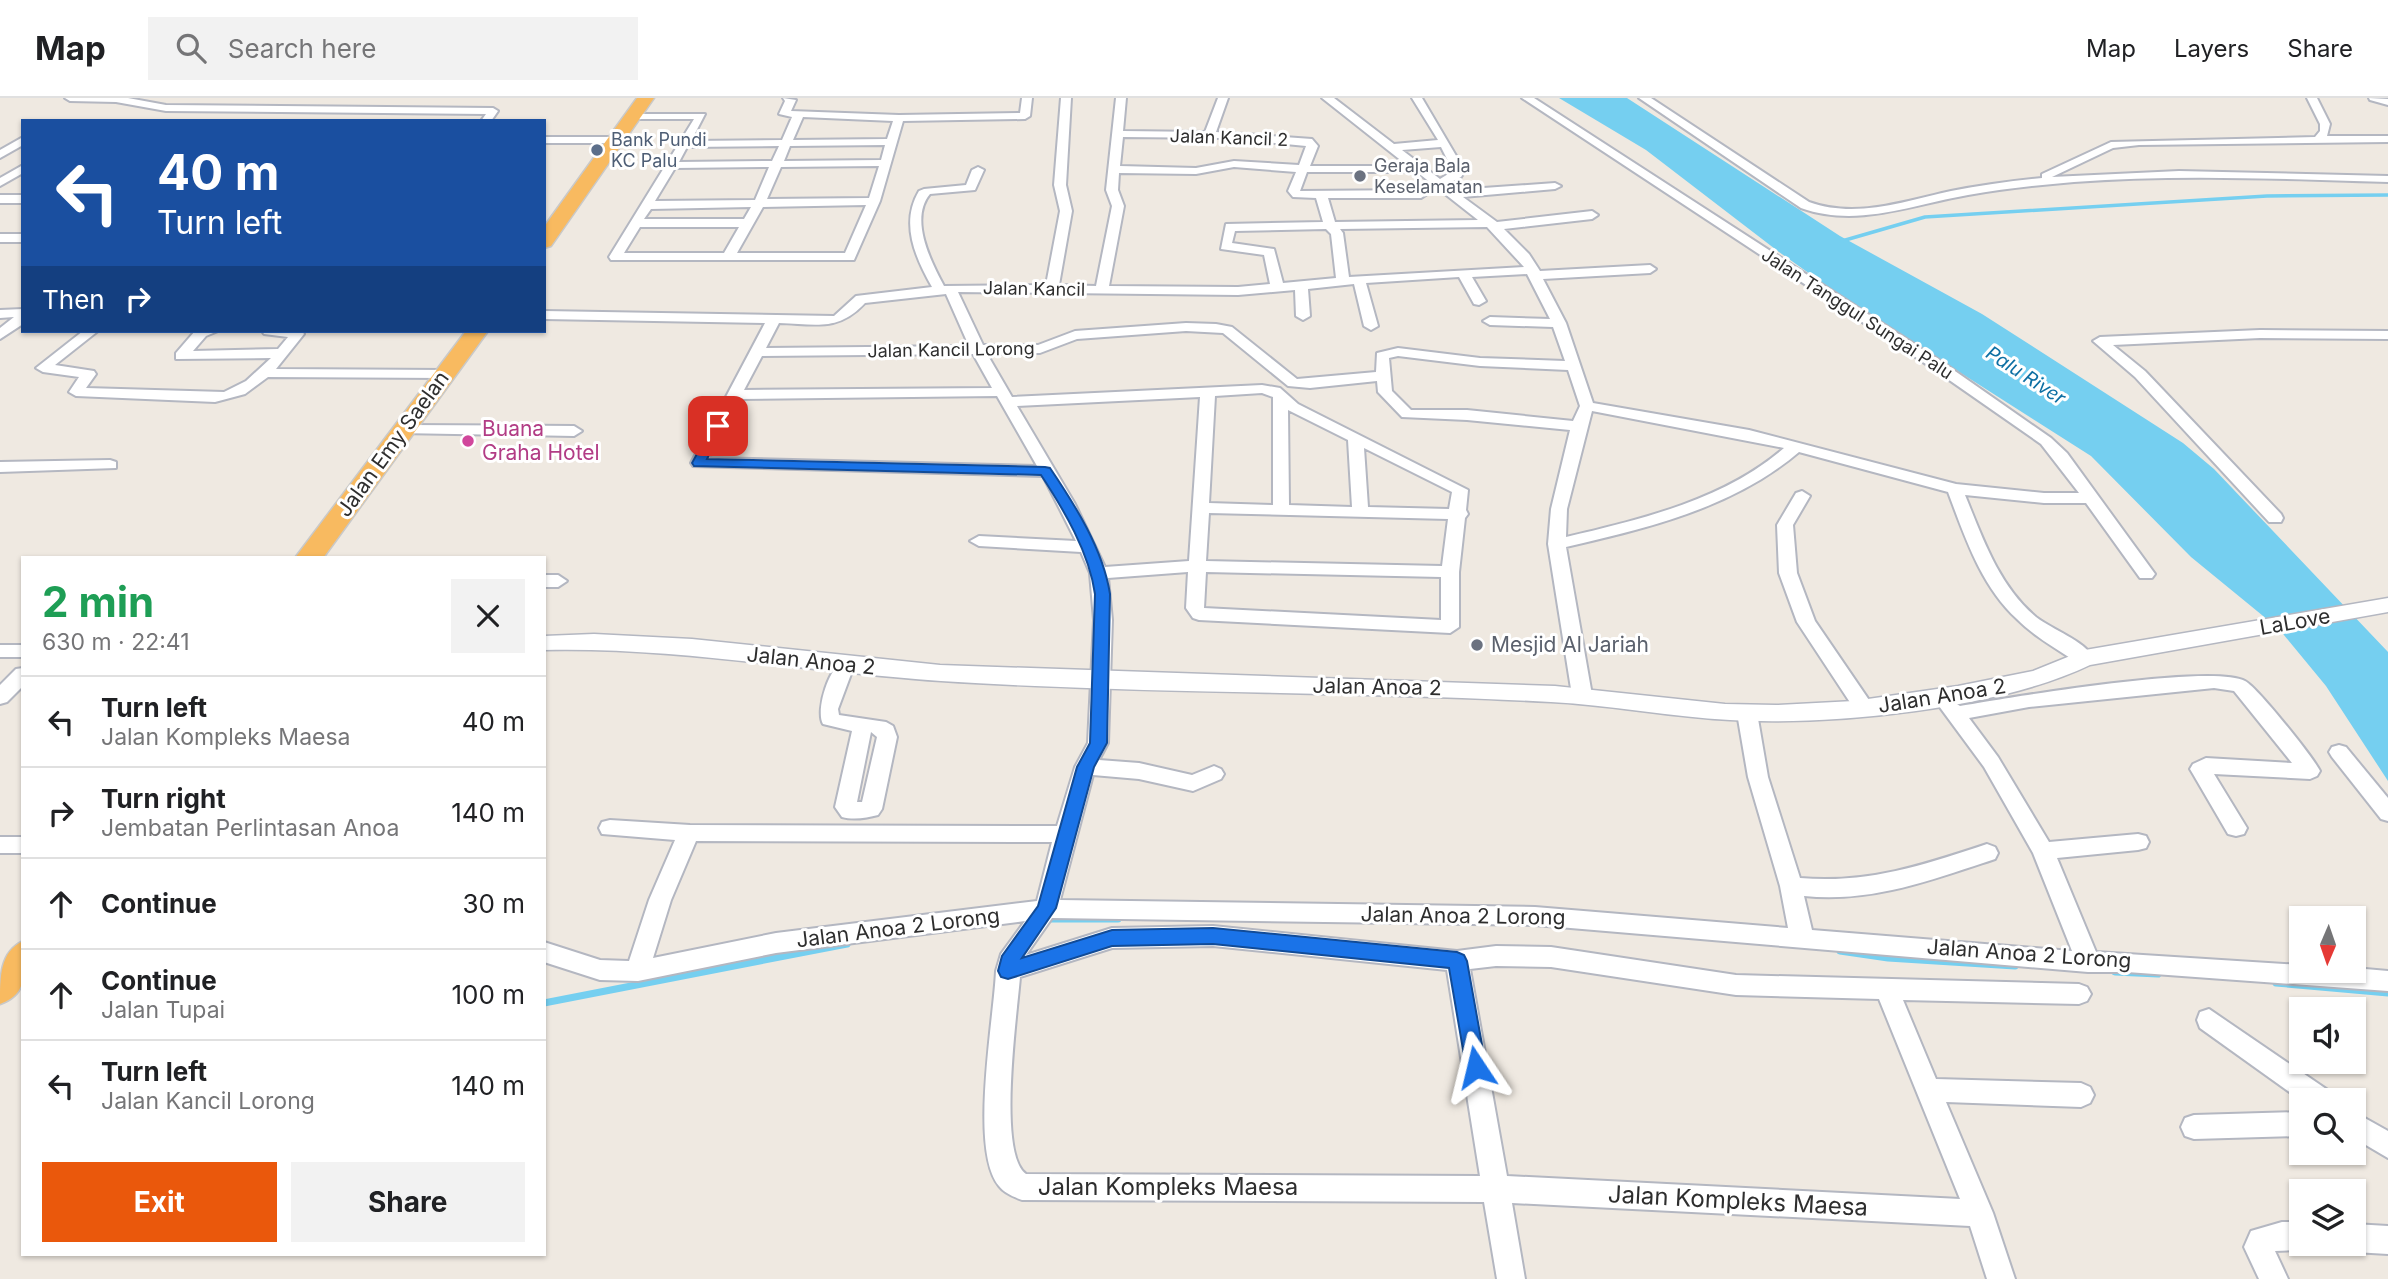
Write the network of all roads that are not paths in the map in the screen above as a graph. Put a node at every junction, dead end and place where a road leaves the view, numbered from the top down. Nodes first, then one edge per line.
1 (71, 98) edge
2 (255, 98) edge
3 (338, 98) edge
4 (503, 98) edge
5 (646, 98) edge
6 (788, 98) edge
7 (1027, 98) edge
8 (1066, 98) edge
9 (1121, 98) edge
10 (1223, 98) edge
11 (1327, 98) edge
12 (1417, 98) edge
13 (1527, 98) edge
14 (1644, 98) edge
15 (2312, 98) edge
16 (2374, 98) edge
17 (128, 99) edge
18 (2388, 102) edge
19 (166, 108) junction
20 (245, 108) junction
21 (329, 108) junction
22 (493, 111) junction
23 (799, 114) junction
24 (634, 116) junction
25 (900, 118) junction
26 (149, 119) edge
27 (487, 119) edge
28 (1117, 134) junction
29 (1209, 135) junction
30 (2319, 138) junction
31 (617, 139) junction
32 (2388, 139) edge
33 (546, 140) edge
34 (21, 141) edge
35 (892, 142) junction
36 (1445, 143) junction
37 (685, 144) junction
38 (785, 144) junction
39 (1391, 148) junction
40 (21, 155) edge
41 (1, 156) edge
42 (885, 163) junction
43 (776, 164) junction
44 (673, 165) junction
45 (21, 169) edge
46 (1114, 169) junction
47 (1300, 169) junction
48 (1419, 169) junction
49 (978, 170) dead end
50 (2040, 179) junction
51 (2388, 179) edge
52 (0, 183) edge
53 (1439, 184) junction
54 (1555, 186) dead end
55 (1421, 194) dead end
56 (1452, 194) junction
57 (1321, 196) junction
58 (0, 199) edge
59 (21, 200) edge
60 (874, 201) junction
61 (759, 203) junction
62 (648, 205) junction
63 (1592, 215) dead end
64 (637, 223) junction
65 (748, 223) junction
66 (1491, 224) junction
67 (1331, 227) junction
68 (546, 239) edge
69 (728, 257) junction
70 (1650, 269) dead end
71 (1463, 272) junction
72 (1535, 272) junction
73 (1359, 280) junction
74 (1343, 282) junction
75 (1301, 285) junction
76 (1277, 287) junction
77 (945, 289) junction
78 (1052, 289) junction
79 (1102, 290) junction
80 (1479, 301) dead end
81 (0, 314) edge
82 (21, 315) edge
83 (546, 315) edge
84 (1303, 316) dead end
85 (21, 317) edge
86 (773, 321) junction
87 (1490, 321) dead end
88 (1559, 323) junction
89 (1371, 326) dead end
90 (88, 333) edge
91 (201, 333) edge
92 (288, 333) edge
93 (476, 333) edge
94 (0, 335) edge
95 (2388, 335) edge
96 (978, 351) junction
97 (756, 352) junction
98 (283, 353) junction
99 (1575, 366) junction
100 (263, 373) junction
101 (445, 374) junction
102 (1382, 376) junction
103 (1208, 391) junction
104 (734, 395) junction
105 (1004, 397) junction
106 (1280, 397) junction
107 (1587, 406) junction
108 (1579, 426) junction
109 (404, 430) junction
110 (574, 431) dead end
111 (1356, 440) junction
112 (1794, 447) junction
113 (110, 465) dead end
114 (0, 467) edge
115 (1045, 471) junction
116 (1955, 489) junction
117 (1802, 496) dead end
118 (2089, 498) junction
119 (1202, 508) junction
120 (1281, 509) junction
121 (1360, 511) junction
122 (1460, 514) junction
123 (2275, 517) dead end
124 (979, 541) dead end
125 (1557, 544) junction
126 (1087, 547) junction
127 (310, 556) edge
128 (1199, 566) junction
129 (1450, 572) junction
130 (1099, 573) junction
131 (2147, 574) dead end
132 (2388, 605) edge
133 (2202, 638) joint
134 (546, 643) edge
135 (0, 651) edge
136 (21, 651) edge
137 (2085, 658) junction
138 (845, 666) junction
139 (21, 676) edge
140 (1102, 679) junction
141 (1582, 695) junction
142 (0, 697) edge
143 (1949, 705) junction
144 (1864, 708) junction
145 (1747, 713) junction
146 (863, 724) dead end
147 (2339, 752) dead end
148 (1085, 767) junction
149 (1214, 774) dead end
150 (2388, 813) edge
151 (610, 828) dead end
152 (2235, 828) dead end
153 (690, 833) junction
154 (1065, 834) junction
155 (2138, 842) dead end
156 (0, 845) edge
157 (21, 845) edge
158 (2043, 850) junction
159 (1987, 853) dead end
160 (1791, 886) junction
161 (1046, 908) junction
162 (1802, 939) junction
163 (546, 954) edge
164 (21, 960) edge
165 (1457, 961) junction
166 (2088, 962) junction
167 (1009, 966) junction
168 (638, 971) junction
169 (2388, 981) edge
170 (0, 987) edge
171 (1887, 989) junction
172 (2080, 994) dead end
173 (2208, 1020) dead end
174 (2305, 1088) edge
175 (1928, 1090) junction
176 (2081, 1095) dead end
177 (2289, 1124) edge
178 (2194, 1127) dead end
179 (2366, 1132) edge
180 (2388, 1146) edge
181 (1498, 1189) junction
182 (1979, 1213) junction
183 (2289, 1236) edge
184 (2366, 1239) edge
185 (2388, 1240) edge
186 (1511, 1279) edge
187 (2001, 1279) edge
188 (2273, 1279) edge

1 - 17 street
2 - 20 street
3 - 21 street
4 - 22 street
5 - 24 highway
6 - 23 street
7 - 25 street
8 - 78 street
9 - 28 street
10 - 29 street
11 - 39 street
12 - 36 street
13 - 118 street, Jalan Tanggul Sungai Palu
14 - 50 street
15 - 30 street
16 - 18 street
17 - 19 street
19 - 20 street
19 - 26 street
20 - 21 street
21 - 22 street
22 - 27 street
23 - 25 street
23 - 38 street
24 - 31 highway
24 - 37 street
25 - 35 street
28 - 29 street, Jalan Kancil 2
28 - 46 street
29 - 47 street, Jalan Kancil 2
30 - 32 street
30 - 50 street
31 - 33 street
31 - 68 highway
34 - 41 street
35 - 38 street
35 - 42 street
36 - 39 street
36 - 53 street
37 - 38 street
37 - 44 street
38 - 43 street
39 - 48 street
40 - 41 street
42 - 43 street
42 - 60 street
43 - 44 street
43 - 61 street
44 - 62 street
45 - 52 street
46 - 47 street, Jalan Kancil 2
46 - 79 street
47 - 48 street, Jalan Kancil 2
47 - 57 street
48 - 53 street
49 - 77 street
50 - 51 street
53 - 56 street
54 - 56 street
55 - 57 street
56 - 66 street
57 - 67 street
58 - 59 street
60 - 61 street
60 - 69 street
61 - 62 street
61 - 65 street
62 - 64 street
63 - 66 street
64 - 65 street
64 - 69 street
65 - 69 street
66 - 67 street
66 - 72 street
67 - 74 street
67 - 76 street
70 - 72 street, Jalan Kancil
71 - 72 street, Jalan Kancil
71 - 73 street, Jalan Kancil
71 - 80 street
72 - 88 street
73 - 74 street, Jalan Kancil
73 - 89 street
74 - 75 street, Jalan Kancil
75 - 76 street, Jalan Kancil
75 - 84 street
76 - 79 street, Jalan Kancil
77 - 78 street, Jalan Kancil
77 - 86 street, Jalan Kancil
77 - 96 street
78 - 79 street, Jalan Kancil
81 - 82 street
83 - 86 street, Jalan Kancil
85 - 94 street
86 - 97 street
87 - 88 street
88 - 99 street
90 - 100 street
91 - 98 street
92 - 98 street
93 - 101 highway, Jalan Emy Saelan
95 - 123 street
96 - 97 street, Jalan Kancil Lorong
96 - 102 street, Jalan Kancil Lorong
96 - 105 street
97 - 104 street
98 - 100 street
99 - 102 street
99 - 107 street
100 - 101 street
101 - 109 highway, Jalan Emy Saelan
102 - 108 street
103 - 105 street, Jalan Kancil Lorong
103 - 106 street, Jalan Kancil Lorong
103 - 119 street
104 - 105 street, Jalan Kancil Lorong
104 - 115 street
105 - 115 street
106 - 111 street, Jalan Kancil Lorong
106 - 120 street
107 - 108 street
107 - 112 street
108 - 125 street
109 - 110 street
109 - 127 highway, Jalan Emy Saelan
111 - 121 street
111 - 122 street, Jalan Kancil Lorong
112 - 116 street
112 - 125 street
113 - 114 street
115 - 126 street
116 - 118 street
116 - 137 street
117 - 144 street
118 - 131 street, Jalan Tanggul Sungai Palu
119 - 120 street
119 - 128 street
120 - 121 street
121 - 122 street
122 - 129 street
124 - 126 street
125 - 141 street
126 - 130 street
128 - 129 street
128 - 129 street
128 - 130 street
130 - 140 street
132 - 133 street, LaLove
133 - 137 street, Jalan Anoa 2
134 - 138 street, Jalan Anoa 2
135 - 136 street
137 - 143 street, Jalan Anoa 2
138 - 140 street, Jalan Anoa 2
138 - 146 street
139 - 142 street
140 - 141 street, Jalan Anoa 2
140 - 148 street
141 - 145 street, Jalan Anoa 2
143 - 144 street, Jalan Anoa 2
143 - 152 street
143 - 158 street
144 - 145 street, Jalan Anoa 2
145 - 160 street
147 - 150 street
148 - 149 street
148 - 154 street
151 - 153 street
153 - 154 street
153 - 168 street
154 - 161 street
155 - 158 street
156 - 157 street
158 - 166 street
159 - 160 street
160 - 162 street
161 - 162 street, Jalan Anoa 2 Lorong
161 - 167 street
161 - 168 street, Jalan Anoa 2 Lorong
162 - 166 street, Jalan Anoa 2 Lorong
163 - 168 street, Jalan Anoa 2 Lorong
164 - 170 highway
165 - 167 street
165 - 171 street
165 - 181 street
166 - 169 street, Jalan Anoa 2 Lorong
167 - 181 street, Jalan Kompleks Maesa
171 - 172 street
171 - 175 street
173 - 174 street
175 - 176 street
175 - 182 street
177 - 178 street
179 - 180 street
181 - 182 street, Jalan Kompleks Maesa
181 - 186 street
182 - 187 street
183 - 188 street
184 - 185 street

